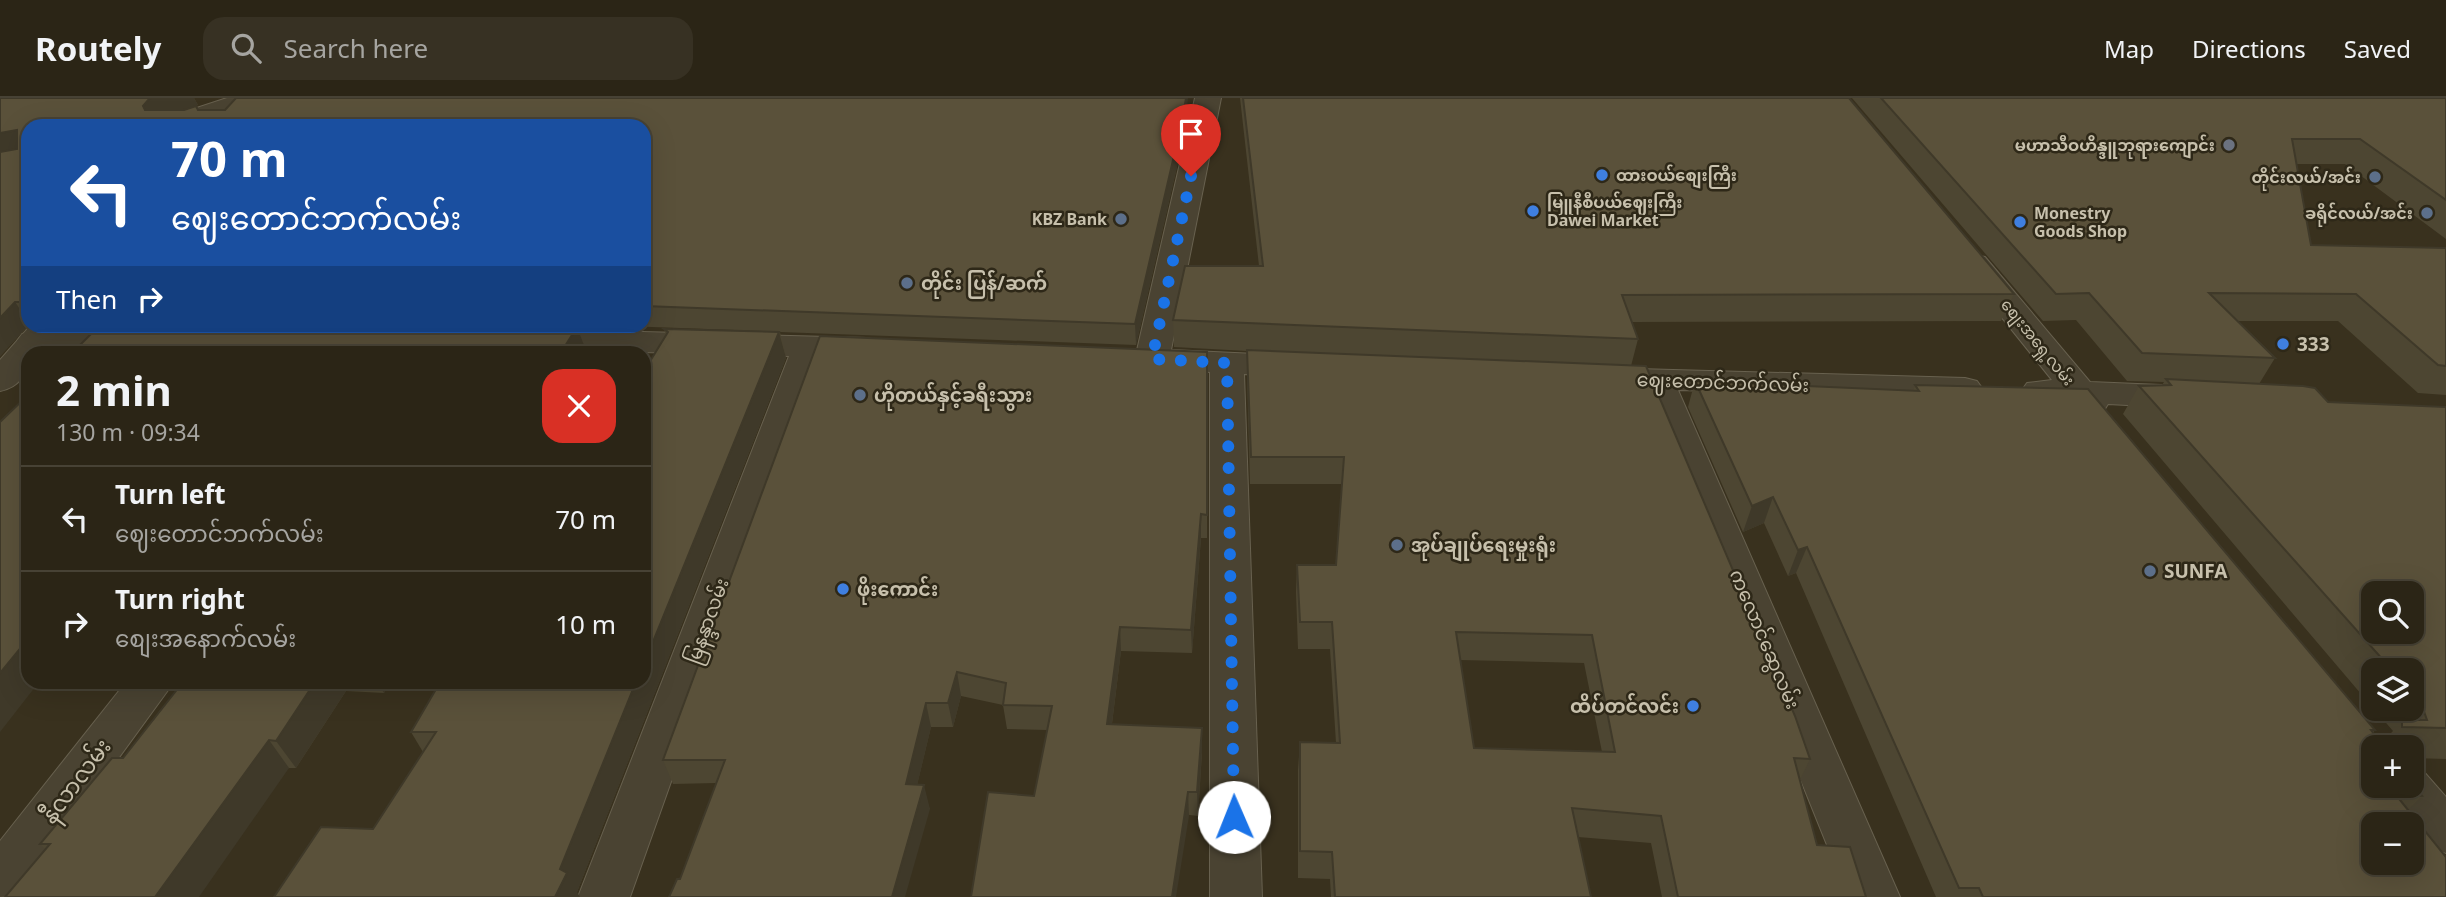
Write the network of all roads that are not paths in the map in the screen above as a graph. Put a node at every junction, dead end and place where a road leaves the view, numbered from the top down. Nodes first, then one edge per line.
1 (1208, 98) edge
2 (245, 99) edge
3 (189, 119) edge
4 (227, 119) edge
5 (1958, 245) edge
6 (41, 333) edge
7 (173, 335) edge
8 (499, 339) edge
9 (810, 345) junction
10 (892, 349) edge
11 (21, 356) edge
12 (1227, 363) junction
13 (1338, 368) edge
14 (1573, 377) edge
15 (1656, 380) junction
16 (0, 381) edge
17 (2079, 392) junction
18 (2215, 398) edge
19 (2114, 434) edge
20 (147, 689) edge
21 (2417, 798) edge
22 (2446, 832) edge
23 (0, 880) edge
24 (604, 897) edge
25 (1236, 897) edge
26 (1874, 897) edge

1 - 12 street
2 - 3 street
2 - 4 street
5 - 17 street, စျေးအရှေ့လမ်း
6 - 7 street
8 - 9 street
9 - 10 street
9 - 24 street, မြနန္ဒာလမ်း
11 - 16 street
12 - 13 street
12 - 25 street
14 - 15 street, ဈေးတောင်ဘက်လမ်း
15 - 17 street, ဈေးတောင်ဘက်လမ်း
15 - 26 street, ကလောင်ဆွေလမ်း
17 - 18 street, ဈေးတောင်ဘက်လမ်း
17 - 19 street, စျေးအရှေ့လမ်း
20 - 23 street, နီလာလမ်း
21 - 22 street

